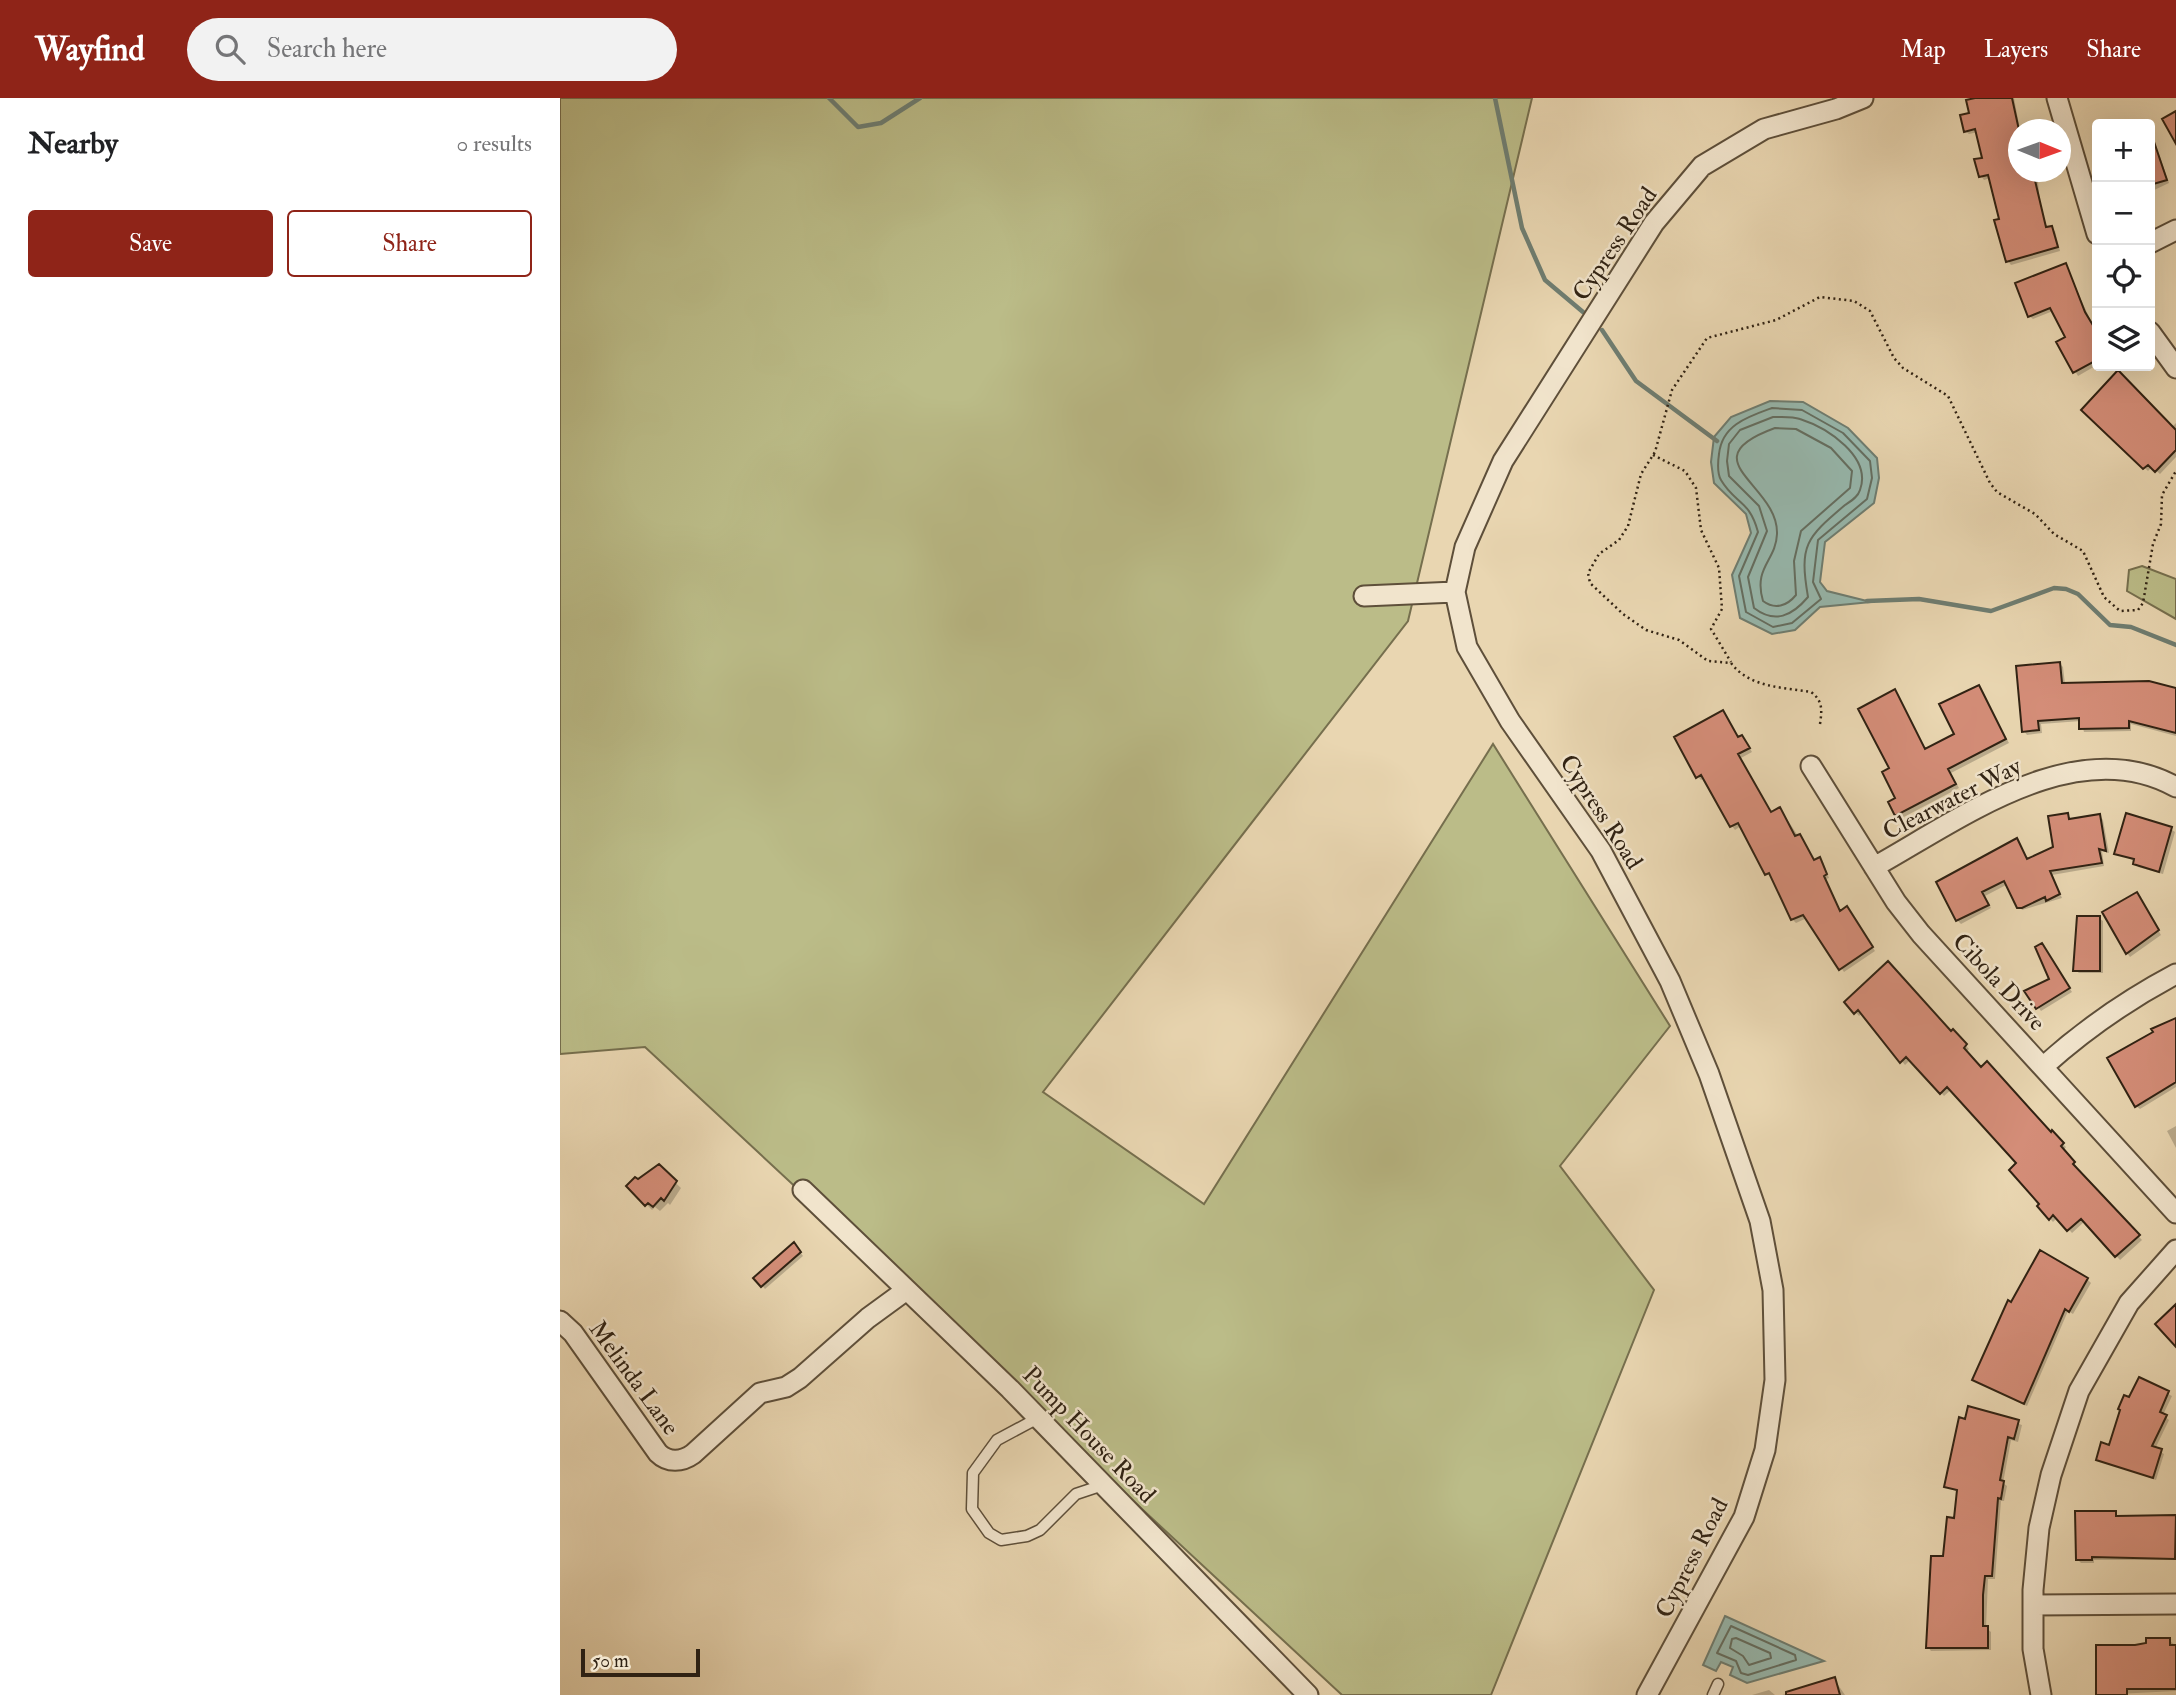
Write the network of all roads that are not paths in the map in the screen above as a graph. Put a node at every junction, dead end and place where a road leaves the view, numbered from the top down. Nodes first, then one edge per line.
1 (1863, 98) edge
2 (2057, 98) edge
3 (2092, 217) edge
4 (2176, 230) edge
5 (2155, 240) edge
6 (2155, 339) edge
7 (2176, 368) edge
8 (1455, 592) junction
9 (1364, 596) dead end
10 (1811, 766) dead end
11 (2176, 787) edge
12 (1874, 867) junction
13 (2176, 974) edge
14 (2044, 1066) junction
15 (803, 1190) dead end
16 (2176, 1213) edge
17 (2176, 1250) edge
18 (905, 1291) junction
19 (560, 1321) edge
20 (1038, 1418) junction
21 (1103, 1485) junction
22 (2176, 1604) edge
23 (2034, 1605) junction
24 (1718, 1684) dead end
25 (1308, 1695) edge
26 (1647, 1695) edge
27 (1713, 1695) edge
28 (2041, 1695) edge

1 - 8 street, Cypress Road
2 - 3 street
4 - 5 street
6 - 7 street
8 - 9 street
8 - 26 street, Cypress Road
10 - 12 street, Cibola Drive
11 - 12 street, Clearwater Way
12 - 14 street, Cibola Drive
13 - 14 street
14 - 16 street, Cibola Drive
15 - 18 street, Pump House Road
17 - 23 street
18 - 19 street, Melinda Lane
18 - 20 street, Pump House Road
20 - 21 street, Pump House Road
20 - 21 lane
21 - 25 street, Pump House Road
22 - 23 street
23 - 28 street
24 - 27 lane

